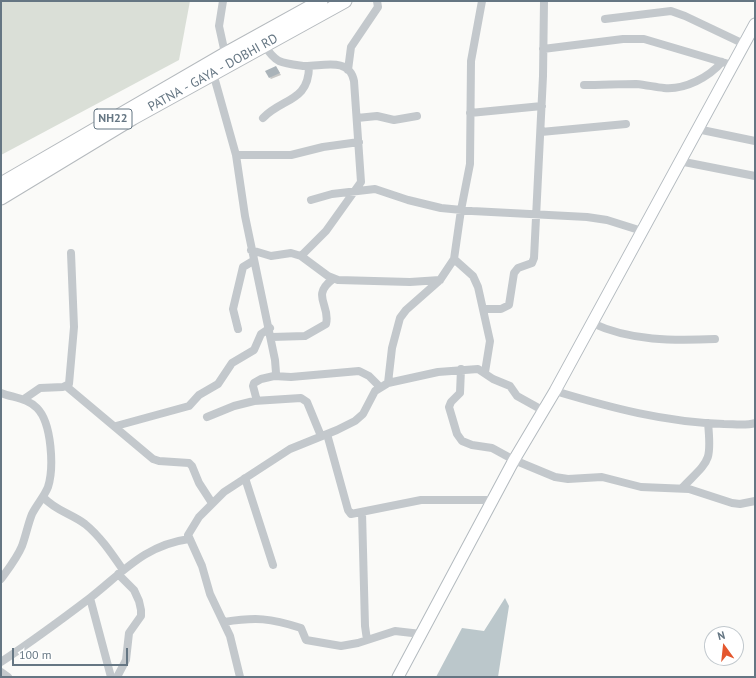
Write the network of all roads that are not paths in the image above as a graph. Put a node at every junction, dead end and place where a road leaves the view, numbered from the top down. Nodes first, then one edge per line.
1 (223, 1) edge
2 (321, 1) edge
3 (345, 1) edge
4 (377, 1) edge
5 (482, 1) edge
6 (544, 1) edge
7 (605, 19) dead end
8 (755, 24) edge
9 (744, 44) junction
10 (264, 45) junction
11 (543, 49) junction
12 (226, 59) junction
13 (727, 64) junction
14 (309, 66) junction
15 (348, 70) junction
16 (213, 73) junction
17 (584, 85) dead end
18 (542, 106) junction
19 (470, 113) junction
20 (417, 116) dead end
21 (263, 118) dead end
22 (357, 118) junction
23 (626, 124) dead end
24 (697, 129) junction
25 (541, 132) junction
26 (755, 141) edge
27 (359, 142) junction
28 (236, 155) junction
29 (679, 161) junction
30 (755, 176) edge
31 (1, 184) edge
32 (354, 191) junction
33 (1, 198) edge
34 (311, 200) dead end
35 (461, 210) junction
36 (537, 214) junction
37 (642, 231) junction
38 (251, 250) junction
39 (71, 252) dead end
40 (301, 256) junction
41 (454, 259) junction
42 (253, 261) junction
43 (333, 279) junction
44 (440, 280) junction
45 (483, 309) junction
46 (592, 323) junction
47 (270, 328) junction
48 (238, 329) dead end
49 (272, 337) junction
50 (715, 340) dead end
51 (461, 369) junction
52 (485, 372) junction
53 (274, 376) junction
54 (388, 383) junction
55 (66, 386) junction
56 (380, 387) junction
57 (555, 391) junction
58 (1, 394) edge
59 (24, 399) junction
60 (257, 401) junction
61 (544, 411) junction
62 (207, 417) dead end
63 (708, 423) junction
64 (755, 423) edge
65 (116, 426) junction
66 (324, 435) junction
67 (514, 460) junction
68 (245, 478) junction
69 (682, 488) junction
70 (43, 497) junction
71 (494, 500) junction
72 (755, 501) edge
73 (212, 502) junction
74 (362, 512) junction
75 (188, 539) junction
76 (273, 565) dead end
77 (121, 572) junction
78 (1, 579) edge
79 (90, 598) junction
80 (224, 622) junction
81 (422, 634) junction
82 (368, 640) junction
83 (1, 662) edge
84 (1, 672) edge
85 (8, 677) edge
86 (111, 677) edge
87 (117, 677) edge
88 (240, 677) edge
89 (398, 677) edge

1 - 12 street
2 - 12 main road, PATNA - GAYA - DOBHI RD
3 - 10 main road, PATNA - GAYA - DOBHI RD
4 - 15 street
5 - 19 street
6 - 11 street
7 - 9 street
8 - 9 street
9 - 13 street
10 - 12 main road, PATNA - GAYA - DOBHI RD
10 - 14 street
11 - 13 street
11 - 18 street
12 - 16 main road, PATNA - GAYA - DOBHI RD
12 - 31 main road, PATNA - GAYA - DOBHI RD / NH22
13 - 17 street
13 - 24 street
14 - 15 street
14 - 21 street
15 - 22 street
16 - 28 street
16 - 33 main road, PATNA - GAYA - DOBHI RD
18 - 19 street
18 - 25 street
19 - 35 street
20 - 22 street
22 - 27 street
23 - 25 street
24 - 26 street
24 - 29 street
25 - 36 street
27 - 28 street
27 - 32 street
28 - 38 street
29 - 30 street
29 - 37 street
32 - 34 street
32 - 35 street
32 - 40 street
35 - 36 street
35 - 41 street
36 - 37 street
36 - 45 street
37 - 46 street
38 - 40 street
38 - 42 street
39 - 55 street
40 - 43 street
41 - 44 street
41 - 45 street
42 - 47 street
42 - 48 street
43 - 44 street
43 - 49 street
44 - 54 street
45 - 52 street
46 - 50 street
46 - 57 street
47 - 49 street
47 - 65 street
49 - 53 street
51 - 52 street
51 - 54 street
51 - 67 street
52 - 61 street
53 - 56 street
53 - 60 street
54 - 56 street
55 - 59 street
55 - 65 street
56 - 66 street
57 - 61 street
57 - 63 street
58 - 59 street
59 - 70 street
60 - 62 street
60 - 66 street
61 - 67 street
63 - 64 street
63 - 69 street
65 - 73 street
66 - 68 street
66 - 74 street
67 - 69 street
67 - 71 street
68 - 73 street
68 - 76 street
69 - 72 street
70 - 77 street
70 - 78 street
71 - 74 street
71 - 81 street
73 - 75 street
74 - 82 street
75 - 77 street
75 - 80 street
77 - 79 street
77 - 87 street
79 - 83 street
79 - 86 street
80 - 82 street
80 - 88 street
81 - 82 street
81 - 89 street
84 - 85 street

